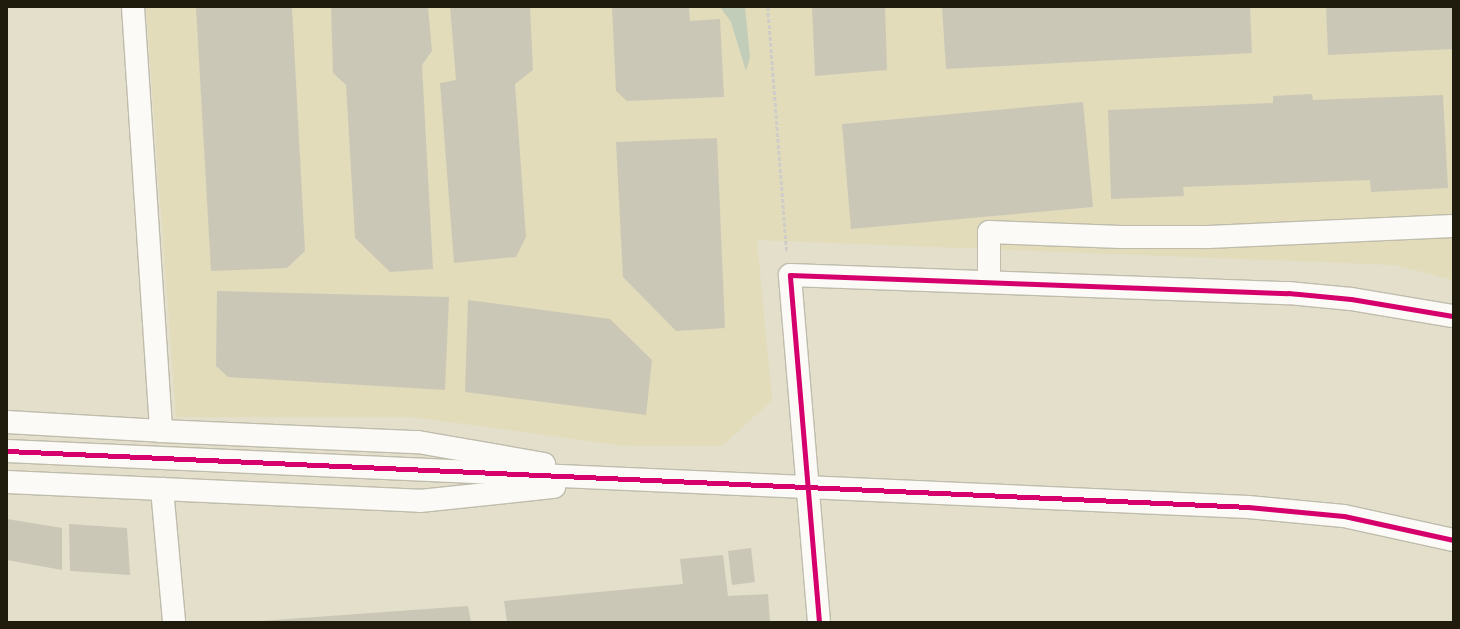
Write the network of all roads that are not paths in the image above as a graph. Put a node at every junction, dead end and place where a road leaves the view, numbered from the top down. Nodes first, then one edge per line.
1 (133, 7) edge
2 (1453, 226) edge
3 (989, 281) junction
4 (1453, 316) edge
5 (7, 422) edge
6 (161, 432) junction
7 (7, 451) edge
8 (630, 480) junction
9 (7, 482) edge
10 (162, 488) junction
11 (808, 488) junction
12 (1453, 540) edge
13 (174, 622) edge
14 (819, 622) edge

1 - 6 street
2 - 3 street
3 - 4 street
3 - 11 street
5 - 6 street
6 - 8 street
7 - 8 street
8 - 10 street
8 - 11 street
9 - 10 street
10 - 13 street
11 - 12 street
11 - 14 street

